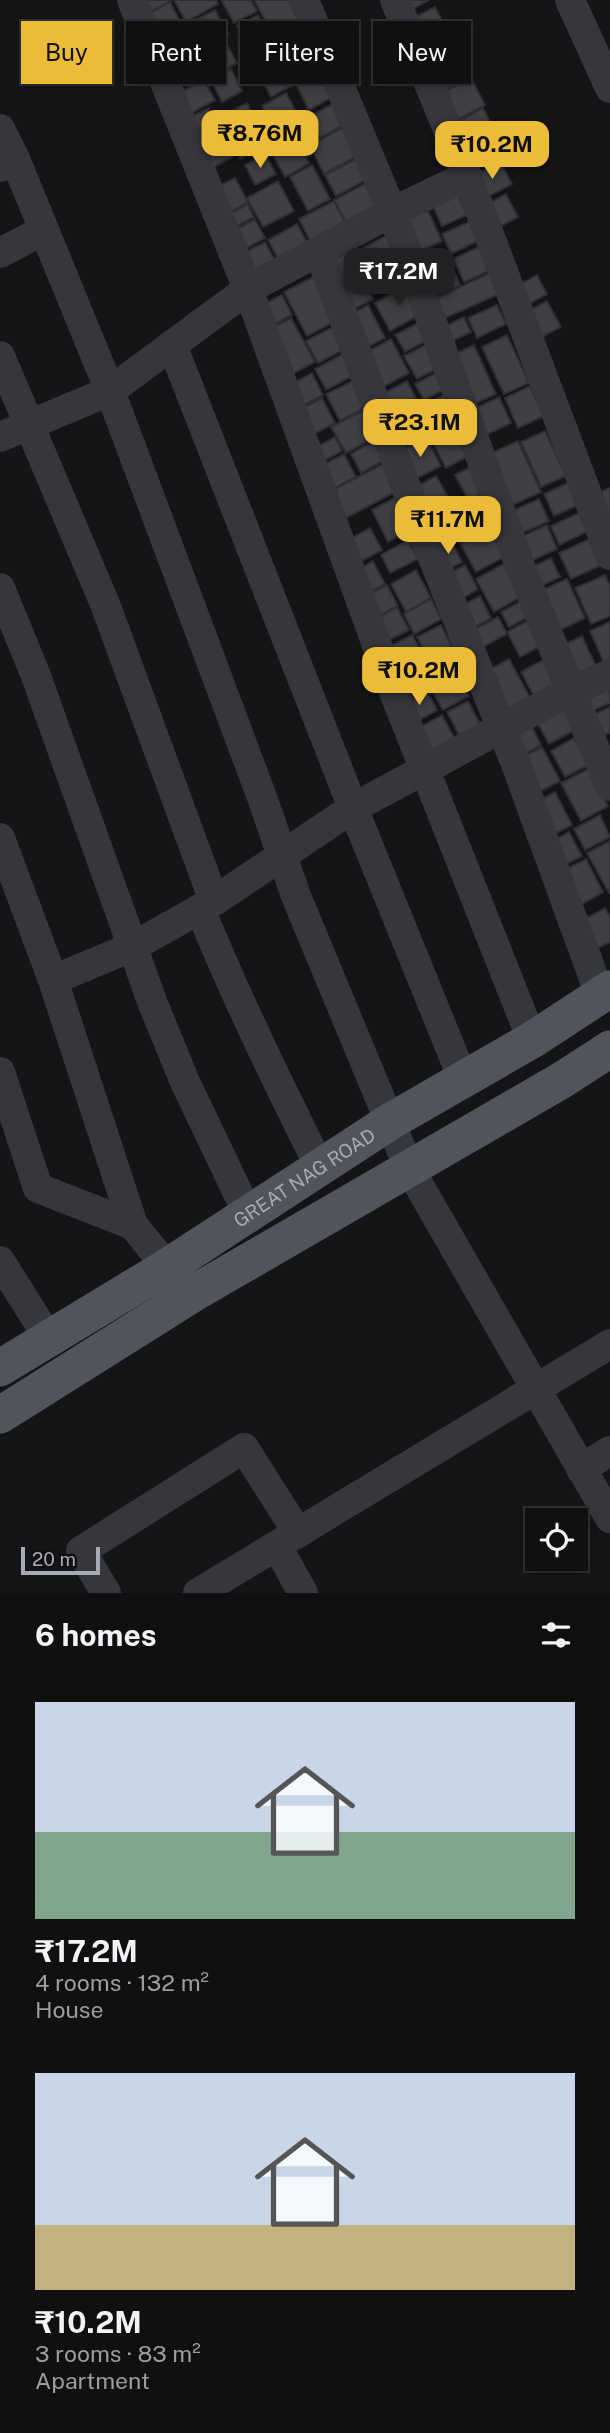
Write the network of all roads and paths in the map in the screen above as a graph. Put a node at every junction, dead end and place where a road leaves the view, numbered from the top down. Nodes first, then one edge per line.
1 (132, 0) edge
2 (304, 0) edge
3 (395, 0) edge
4 (570, 0) edge
5 (610, 88) edge
6 (0, 129) edge
7 (8, 163) edge
8 (467, 176) junction
9 (392, 212) junction
10 (44, 230) junction
11 (319, 251) junction
12 (0, 253) edge
13 (248, 289) junction
14 (172, 345) junction
15 (0, 356) edge
16 (110, 390) junction
17 (30, 424) junction
18 (0, 437) edge
19 (610, 555) edge
20 (0, 588) edge
21 (610, 674) edge
22 (570, 691) junction
23 (502, 727) junction
24 (425, 769) junction
25 (610, 786) edge
26 (353, 808) junction
27 (0, 838) edge
28 (281, 854) junction
29 (207, 905) junction
30 (134, 946) junction
31 (53, 980) junction
32 (605, 992) edge
33 (532, 1040) junction
34 (610, 1049) edge
35 (0, 1072) edge
36 (463, 1079) junction
37 (391, 1121) junction
38 (320, 1167) junction
39 (409, 1168) junction
40 (248, 1214) junction
41 (133, 1225) junction
42 (0, 1261) edge
43 (167, 1266) junction
44 (49, 1339) junction
45 (610, 1345) edge
46 (0, 1368) edge
47 (535, 1389) junction
48 (0, 1415) edge
49 (610, 1451) edge
50 (581, 1469) junction
51 (610, 1518) edge
52 (287, 1539) junction
53 (106, 1593) edge
54 (198, 1593) edge
55 (303, 1593) edge

1 - 13 street
2 - 9 street
3 - 8 street
4 - 5 street
6 - 7 street
7 - 10 street
8 - 9 street
8 - 19 street
9 - 11 street
9 - 22 street
10 - 12 street
10 - 16 street
11 - 13 street
11 - 23 street
13 - 14 street
13 - 24 street
14 - 16 street
14 - 26 street
15 - 17 street
16 - 17 street
16 - 28 street
17 - 18 street
17 - 29 street
20 - 30 street
21 - 22 street
22 - 23 street
22 - 25 street
23 - 24 street
23 - 32 street
24 - 26 street
24 - 33 street
26 - 28 street
26 - 36 street
27 - 31 street
28 - 29 street
28 - 37 street
29 - 30 street
29 - 38 street
30 - 31 street
30 - 40 street
31 - 41 street
32 - 33 main road, GREAT NAG ROAD
33 - 36 main road, GREAT NAG ROAD
34 - 39 main road
35 - 41 street
36 - 37 main road, GREAT NAG ROAD
37 - 38 main road, GREAT NAG ROAD
37 - 39 street
38 - 40 main road, GREAT NAG ROAD
39 - 47 street
39 - 48 main road
40 - 43 main road, GREAT NAG ROAD
41 - 43 street
42 - 44 street
43 - 44 main road, GREAT NAG ROAD
44 - 46 main road, GREAT NAG ROAD
45 - 47 street
47 - 50 street
47 - 52 street
49 - 50 street
50 - 51 street
52 - 53 street
52 - 54 street
52 - 55 street

